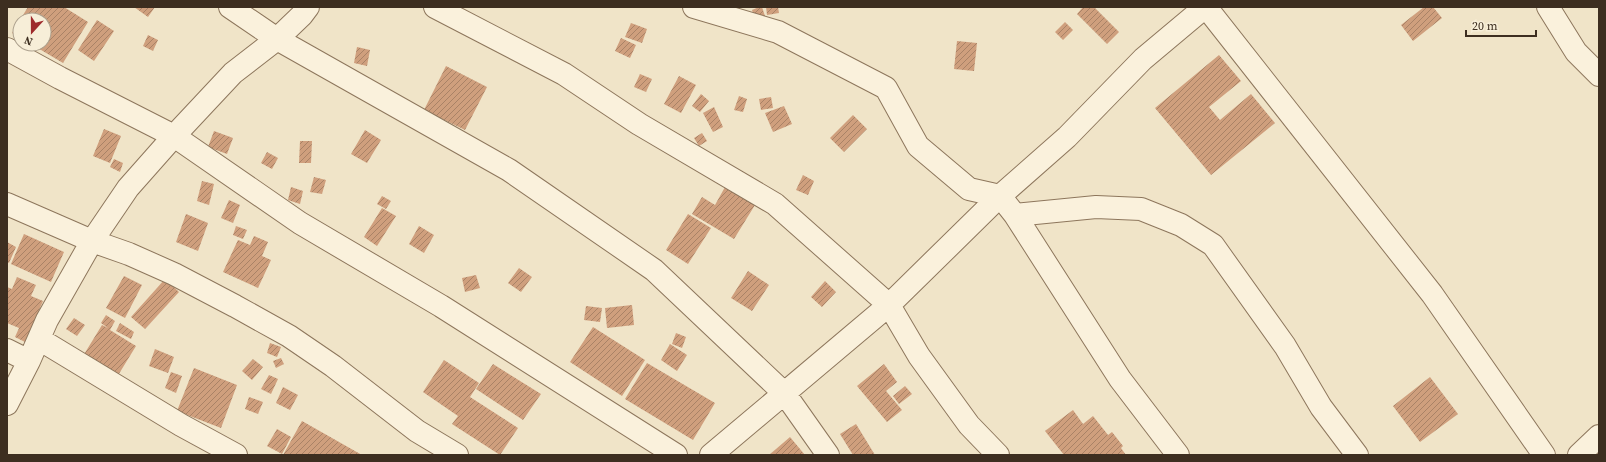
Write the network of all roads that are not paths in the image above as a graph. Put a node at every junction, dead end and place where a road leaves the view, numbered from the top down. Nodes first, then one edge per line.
1 (230, 7) edge
2 (308, 7) edge
3 (435, 7) edge
4 (694, 7) edge
5 (1205, 7) edge
6 (1548, 7) edge
7 (277, 39) junction
8 (7, 49) edge
9 (1599, 75) edge
10 (174, 136) junction
11 (1000, 196) junction
12 (7, 204) edge
13 (1015, 215) junction
14 (92, 241) junction
15 (890, 304) junction
16 (39, 339) junction
17 (7, 350) edge
18 (29, 361) junction
19 (785, 394) junction
20 (7, 404) edge
21 (1599, 436) edge
22 (236, 455) edge
23 (457, 455) edge
24 (676, 455) edge
25 (711, 455) edge
26 (828, 455) edge
27 (998, 455) edge
28 (1178, 455) edge
29 (1357, 455) edge
30 (1544, 455) edge
31 (1579, 455) edge

1 - 7 street
2 - 7 street
3 - 15 street
4 - 11 street
5 - 11 street
5 - 30 street
6 - 9 street
7 - 10 street
7 - 19 street
8 - 10 street
10 - 14 street
10 - 24 street
11 - 13 street
11 - 15 street
12 - 14 street
13 - 28 street
13 - 29 street
14 - 16 street
14 - 23 street
15 - 19 street
15 - 27 street
16 - 18 street
16 - 22 street
17 - 18 street
18 - 20 street
19 - 25 street
19 - 26 street
21 - 31 street

